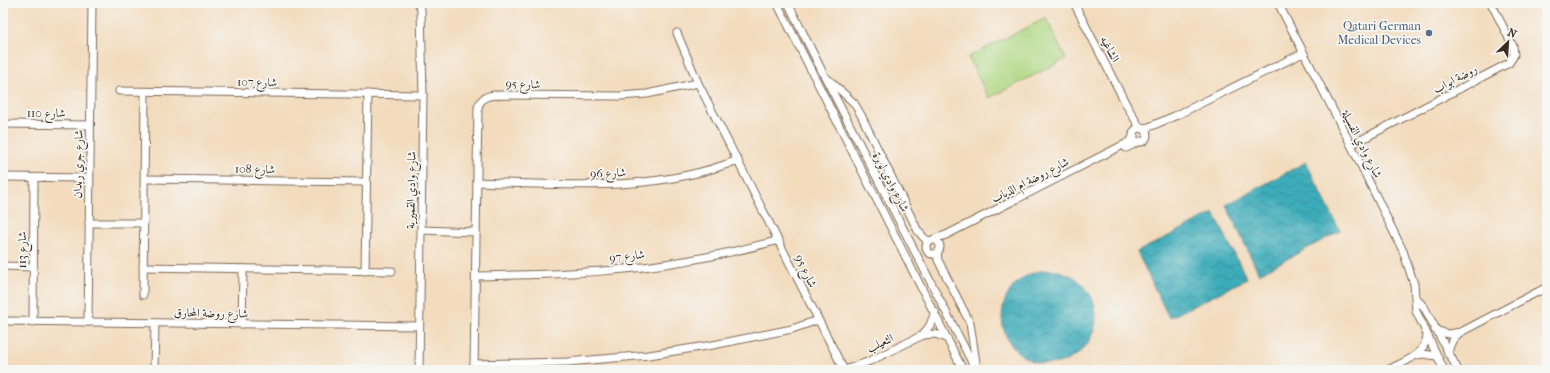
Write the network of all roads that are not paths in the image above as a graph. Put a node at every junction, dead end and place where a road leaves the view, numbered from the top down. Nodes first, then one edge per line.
1 (418, 3) edge
2 (425, 3) edge
3 (777, 3) edge
4 (788, 3) edge
5 (1074, 3) edge
6 (1278, 3) edge
7 (1491, 3) edge
8 (91, 4) edge
9 (422, 10) junction
10 (677, 33) dead end
11 (1303, 53) junction
12 (825, 77) junction
13 (698, 83) junction
14 (119, 91) dead end
15 (145, 92) junction
16 (368, 94) junction
17 (423, 95) junction
18 (1127, 106) junction
19 (1177, 115) junction
20 (3, 124) edge
21 (90, 124) junction
22 (1143, 128) junction
23 (1134, 134) junction
24 (1147, 136) junction
25 (1140, 141) junction
26 (1352, 145) junction
27 (738, 160) junction
28 (3, 177) edge
29 (34, 178) junction
30 (89, 178) junction
31 (144, 179) junction
32 (366, 182) junction
33 (477, 182) junction
34 (89, 223) junction
35 (143, 223) junction
36 (421, 230) junction
37 (476, 232) junction
38 (779, 240) junction
39 (931, 240) junction
40 (940, 245) junction
41 (937, 253) junction
42 (3, 266) edge
43 (33, 267) junction
44 (143, 267) junction
45 (244, 269) junction
46 (365, 271) junction
47 (392, 271) dead end
48 (476, 276) junction
49 (1547, 287) edge
50 (142, 295) dead end
51 (1416, 298) junction
52 (935, 312) junction
53 (818, 320) junction
54 (3, 321) edge
55 (32, 322) junction
56 (88, 322) junction
57 (155, 323) junction
58 (242, 324) junction
59 (419, 326) junction
60 (1436, 330) junction
61 (1461, 332) junction
62 (923, 335) junction
63 (1427, 336) junction
64 (947, 338) junction
65 (1448, 354) junction
66 (1417, 355) junction
67 (1437, 356) junction
68 (568, 366) edge
69 (474, 367) edge
70 (154, 370) edge
71 (419, 370) edge
72 (845, 370) edge
73 (963, 370) edge
74 (976, 370) edge
75 (980, 370) edge
76 (1388, 370) edge
77 (1444, 370) edge
78 (1458, 370) edge

1 - 9 street, شارع وادي القميرية
2 - 9 street, شارع وادي القميرية
3 - 52 street, شارع وادي لوبرة
4 - 12 street, شارع وادي لوبرة
5 - 18 street, الشاغيه
6 - 11 street, شارع وادي الفسيلة
7 - 26 street, روضة ابواب
8 - 21 street, شارع جري ربدان
9 - 17 street, شارع وادي القميرية
10 - 13 street, شارع 95
11 - 19 street
11 - 26 street, شارع وادي الفسيلة
12 - 39 street
12 - 74 street, شارع وادي لوبرة
13 - 27 street, شارع 95
13 - 33 street, شارع 95
14 - 15 street, شارع 107
15 - 16 street, شارع 107
15 - 31 street
16 - 17 street, شارع 107
16 - 32 street
17 - 36 street, شارع وادي القميرية
18 - 22 street, الشاغيه
18 - 23 street, الشاغيه
19 - 22 street
19 - 24 street
20 - 21 street, شارع 110
21 - 30 street, شارع جري ربدان
22 - 23 street
22 - 24 street
23 - 25 street
23 - 39 street, شارع روضة ام الذياب
24 - 25 street
25 - 40 street, شارع روضة ام الذياب
26 - 51 street, شارع وادي الفسيلة
27 - 33 street, شارع 96
27 - 38 street, شارع 95
28 - 29 street
29 - 30 street
29 - 43 street, شارع 113
30 - 34 street, شارع جري ربدان
31 - 32 street, شارع 108
31 - 35 street
32 - 46 street
33 - 37 street, شارع 95
34 - 35 street
34 - 56 street, شارع جري ربدان
35 - 44 street
36 - 37 street
36 - 59 street, شارع وادي القميرية
37 - 48 street, شارع 95
38 - 48 street, شارع 97
38 - 53 street, شارع 95
39 - 40 street
39 - 41 street
40 - 41 street
41 - 75 street
42 - 43 street
43 - 55 street, شارع 113
44 - 45 street
44 - 50 street
45 - 46 street
45 - 58 street
46 - 47 street
48 - 69 street, شارع 95
49 - 61 street
51 - 60 street, شارع وادي الفسيلة
51 - 63 street, شارع وادي الفسيلة
52 - 62 street
52 - 64 street, شارع وادي لوبرة
53 - 68 street, شارع 95
53 - 72 street, شارع 95
54 - 55 street, شارع روضة المحارق
55 - 56 street, شارع روضة المحارق
56 - 57 street, شارع روضة المحارق
57 - 58 street, شارع روضة المحارق
57 - 70 street
58 - 59 street, شارع روضة المحارق
59 - 71 street, شارع وادي القميرية
60 - 61 street
60 - 65 street, شارع وادي الفسيلة
61 - 65 street
62 - 64 street
62 - 72 street, الثعيلب
63 - 66 street
63 - 67 street, شارع وادي الفسيلة
64 - 73 street, شارع وادي لوبرة
65 - 78 street, شارع وادي الفسيلة
66 - 67 street
66 - 76 street
67 - 77 street, شارع وادي الفسيلة
68 - 69 street, شارع 95

